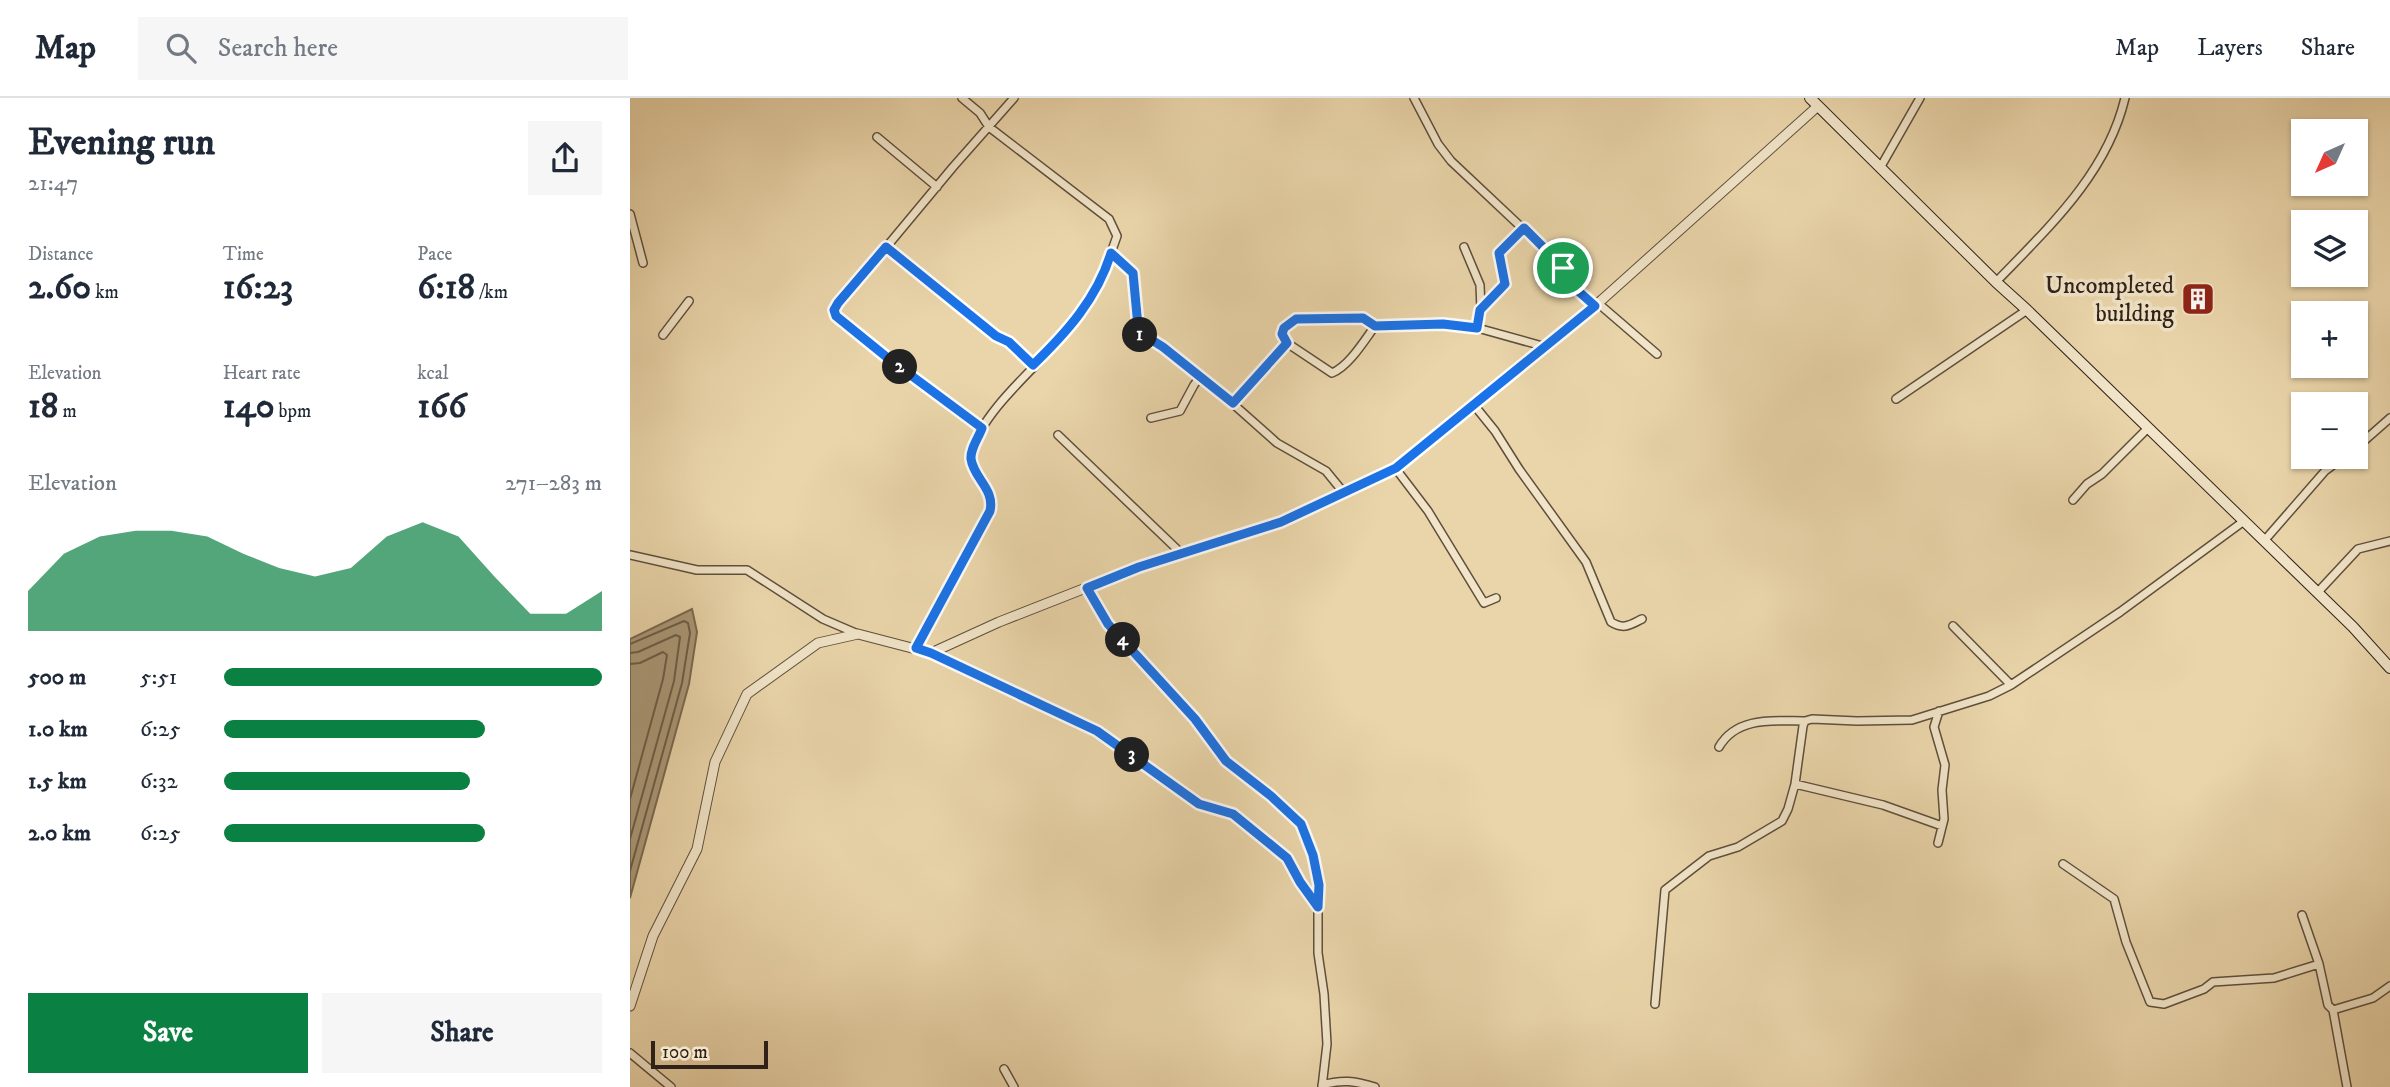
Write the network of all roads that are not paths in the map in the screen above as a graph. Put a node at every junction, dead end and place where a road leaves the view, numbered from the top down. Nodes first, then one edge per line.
1 (962, 98) edge
2 (1014, 98) edge
3 (1414, 98) edge
4 (1920, 98) edge
5 (2125, 98) edge
6 (1814, 102) edge
7 (989, 127) junction
8 (877, 137) dead end
9 (1880, 168) junction
10 (937, 187) junction
11 (630, 214) edge
12 (1524, 228) junction
13 (886, 247) junction
14 (1464, 247) dead end
15 (1111, 253) junction
16 (643, 263) dead end
17 (1996, 282) junction
18 (689, 301) dead end
19 (1598, 303) junction
20 (1480, 310) junction
21 (2027, 310) junction
22 (1375, 326) junction
23 (1477, 328) junction
24 (663, 335) dead end
25 (1287, 343) junction
26 (1546, 347) junction
27 (1657, 354) dead end
28 (1033, 365) junction
29 (1200, 377) junction
30 (1896, 399) dead end
31 (1233, 403) junction
32 (1474, 405) junction
33 (1151, 418) dead end
34 (2390, 418) edge
35 (982, 428) junction
36 (2148, 428) junction
37 (1058, 435) dead end
38 (2368, 437) edge
39 (1396, 468) junction
40 (2328, 469) edge
41 (1344, 493) junction
42 (2073, 500) dead end
43 (2244, 521) junction
44 (2264, 541) junction
45 (2390, 541) edge
46 (1182, 554) junction
47 (630, 555) edge
48 (1087, 588) junction
49 (2317, 593) junction
50 (1496, 598) dead end
51 (1642, 619) dead end
52 (1953, 626) dead end
53 (858, 634) junction
54 (916, 648) junction
55 (931, 653) junction
56 (2390, 668) edge
57 (2011, 685) junction
58 (1939, 710) junction
59 (1805, 721) junction
60 (1719, 747) dead end
61 (1795, 784) junction
62 (1942, 826) junction
63 (1938, 843) dead end
64 (2063, 864) dead end
65 (1318, 907) junction
66 (2302, 915) dead end
67 (2319, 964) junction
68 (2390, 986) edge
69 (1655, 1004) dead end
70 (630, 1006) edge
71 (2333, 1010) junction
72 (630, 1053) edge
73 (1004, 1069) dead end
74 (1322, 1086) edge
75 (671, 1087) edge
76 (1014, 1087) edge
77 (1375, 1087) edge
78 (2347, 1087) edge

1 - 7 street
2 - 7 street
3 - 12 street
4 - 9 street
5 - 17 street
6 - 9 main road
6 - 19 street
7 - 10 street
7 - 15 street
8 - 10 street
9 - 17 main road
10 - 13 street
11 - 16 street
12 - 19 street
12 - 20 street
13 - 28 street
13 - 35 street
14 - 20 street
15 - 28 street
15 - 29 street
17 - 21 main road
18 - 24 street
19 - 26 street
19 - 27 street
20 - 23 street
21 - 30 street
21 - 36 main road
22 - 23 street
22 - 25 street
22 - 25 street
23 - 26 street
25 - 31 street
26 - 32 street
28 - 35 street
29 - 31 street
29 - 33 street
31 - 41 street
32 - 39 street
32 - 51 street
34 - 38 street
35 - 54 street
36 - 42 street
36 - 43 main road
37 - 46 street
39 - 41 street
39 - 50 street
40 - 44 street
41 - 46 street
43 - 44 main road
43 - 57 street
44 - 49 main road
45 - 49 street
46 - 48 street
47 - 53 street
48 - 55 street
48 - 65 street
49 - 56 main road
52 - 57 street
53 - 54 street
53 - 70 street
54 - 55 street
55 - 65 street
57 - 58 street
58 - 59 street
58 - 62 street
59 - 60 street
59 - 61 street
61 - 62 street
61 - 69 street
62 - 63 street
64 - 67 street
65 - 74 street
66 - 67 street
67 - 71 street
68 - 71 street
71 - 78 street
72 - 75 street
73 - 76 street
74 - 77 street

